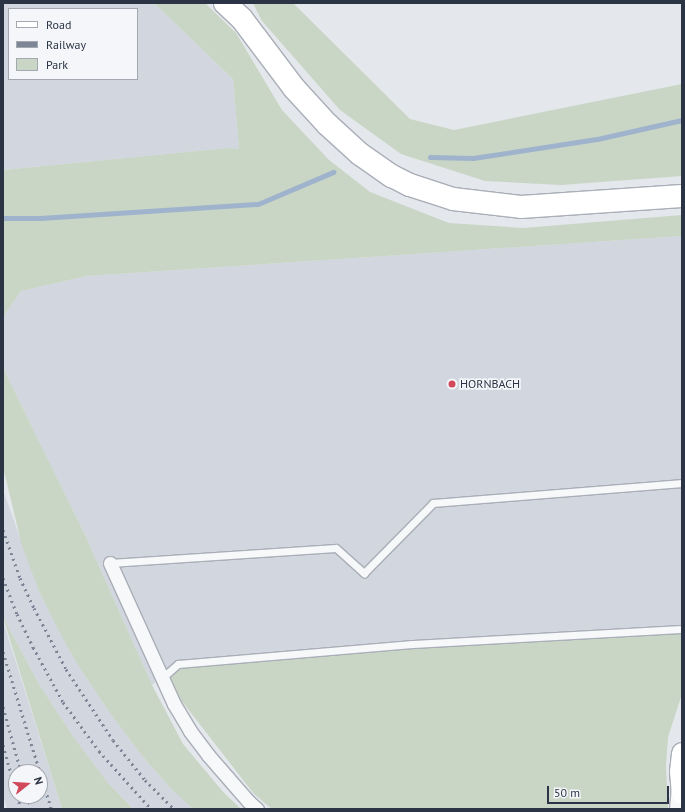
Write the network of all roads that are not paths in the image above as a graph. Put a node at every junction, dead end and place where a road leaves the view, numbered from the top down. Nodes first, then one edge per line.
1 (225, 3) edge
2 (239, 11) edge
3 (682, 196) edge
4 (682, 483) edge
5 (110, 563) joint
6 (682, 630) edge
7 (163, 677) junction
8 (681, 762) edge
9 (682, 793) edge
10 (257, 809) edge
11 (676, 809) edge

1 - 2 highway
2 - 3 highway
4 - 5 lane
5 - 7 street
6 - 7 lane
7 - 10 street
8 - 9 main road
8 - 11 street

